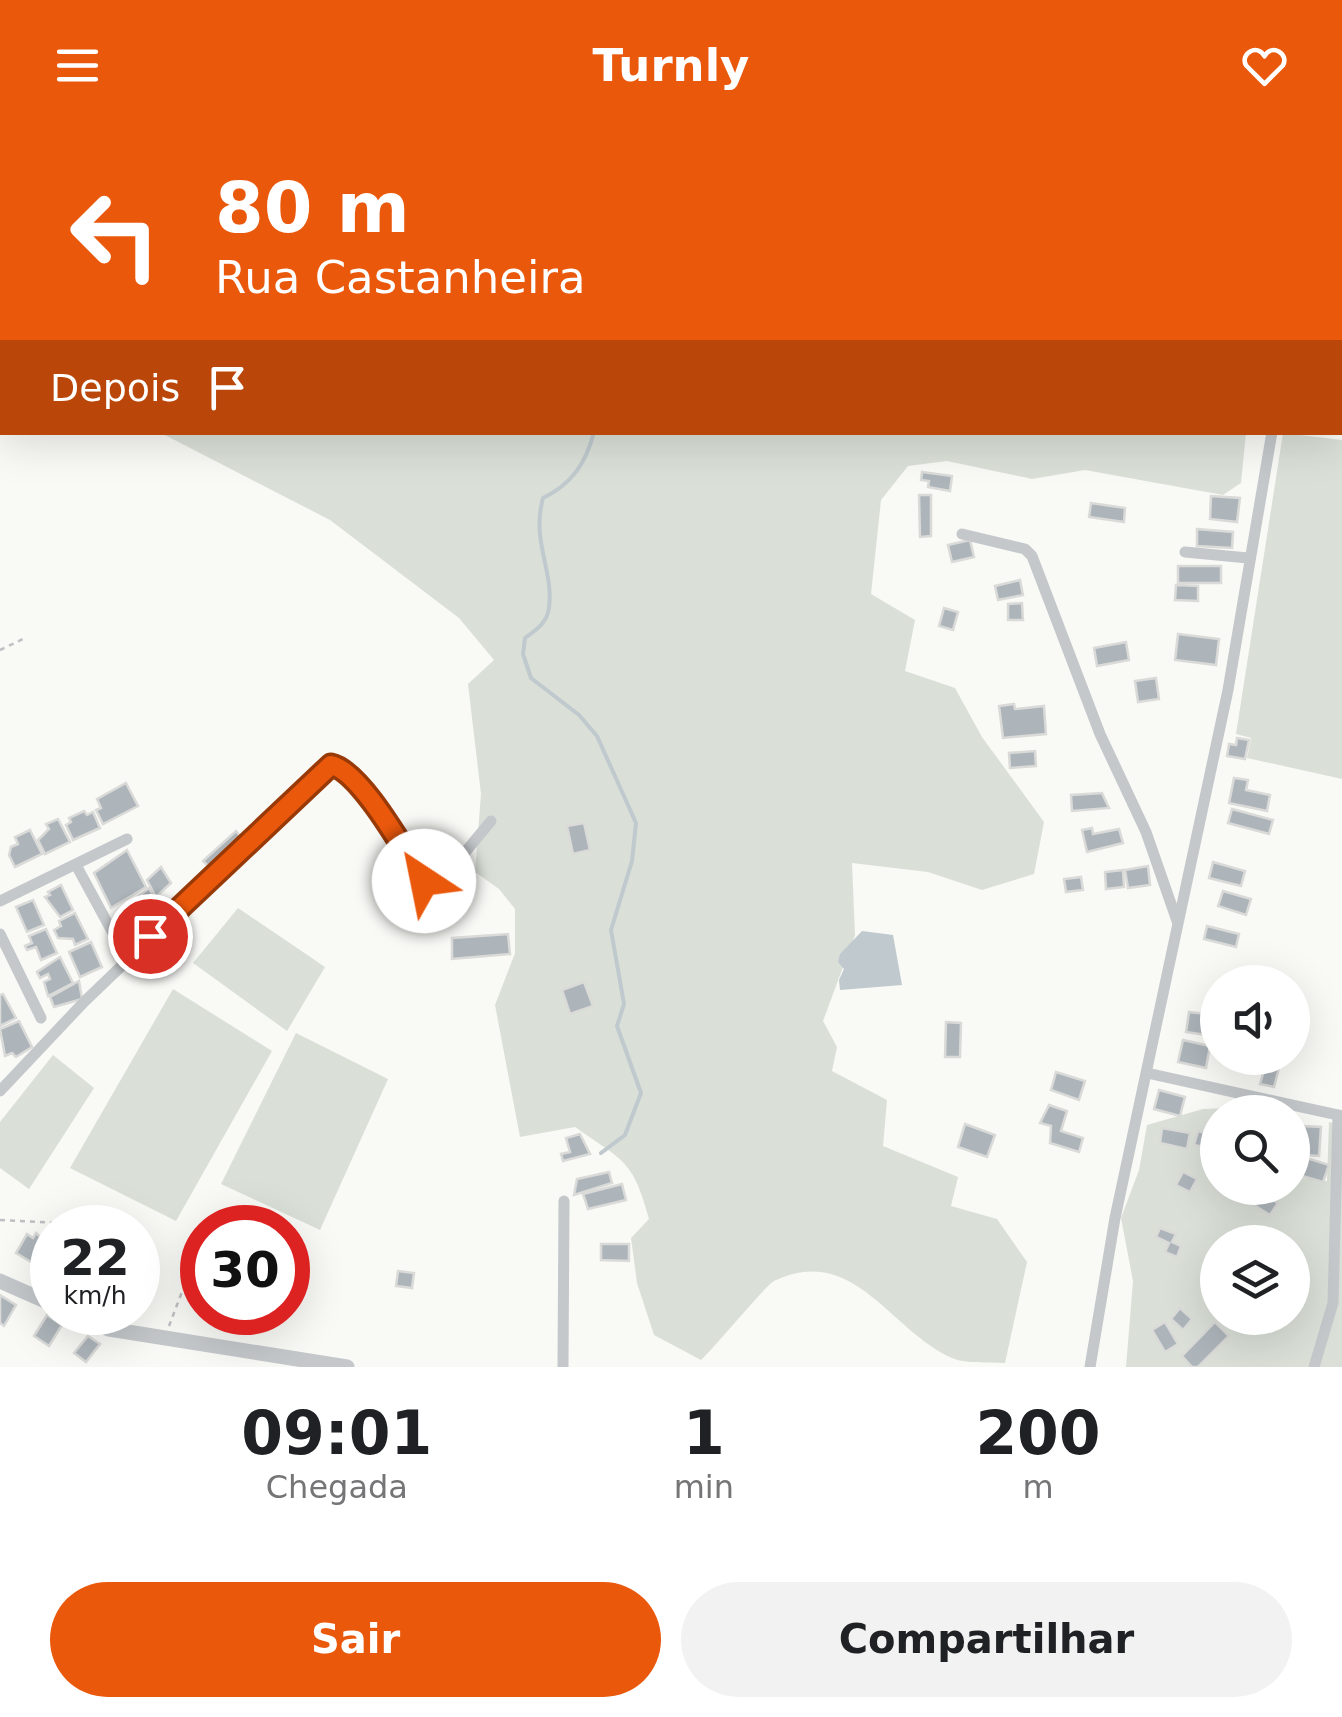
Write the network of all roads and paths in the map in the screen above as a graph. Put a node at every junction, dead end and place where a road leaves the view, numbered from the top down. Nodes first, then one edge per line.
1 (1271, 435) edge
2 (962, 534) dead end
3 (1186, 552) dead end
4 (1248, 558) junction
5 (23, 639) dead end
6 (0, 650) edge
7 (491, 821) dead end
8 (127, 839) dead end
9 (76, 865) junction
10 (0, 900) edge
11 (1177, 921) junction
12 (0, 934) edge
13 (127, 959) junction
14 (41, 1018) dead end
15 (1146, 1073) junction
16 (0, 1091) edge
17 (1340, 1116) edge
18 (564, 1201) dead end
19 (0, 1220) edge
20 (30, 1222) edge
21 (0, 1280) edge
22 (30, 1294) edge
23 (180, 1297) edge
24 (157, 1335) edge
25 (165, 1336) junction
26 (348, 1367) edge
27 (563, 1367) edge
28 (1090, 1367) edge
29 (1314, 1367) edge

1 - 4 street
2 - 11 street
3 - 4 street
4 - 11 street
5 - 6 path
7 - 13 street
8 - 9 street
9 - 10 street
9 - 13 street
11 - 15 street
12 - 14 street
13 - 16 street
15 - 17 street
15 - 28 street
17 - 29 street
18 - 27 street
19 - 20 path
21 - 22 street
23 - 25 path
24 - 25 street
25 - 26 street

